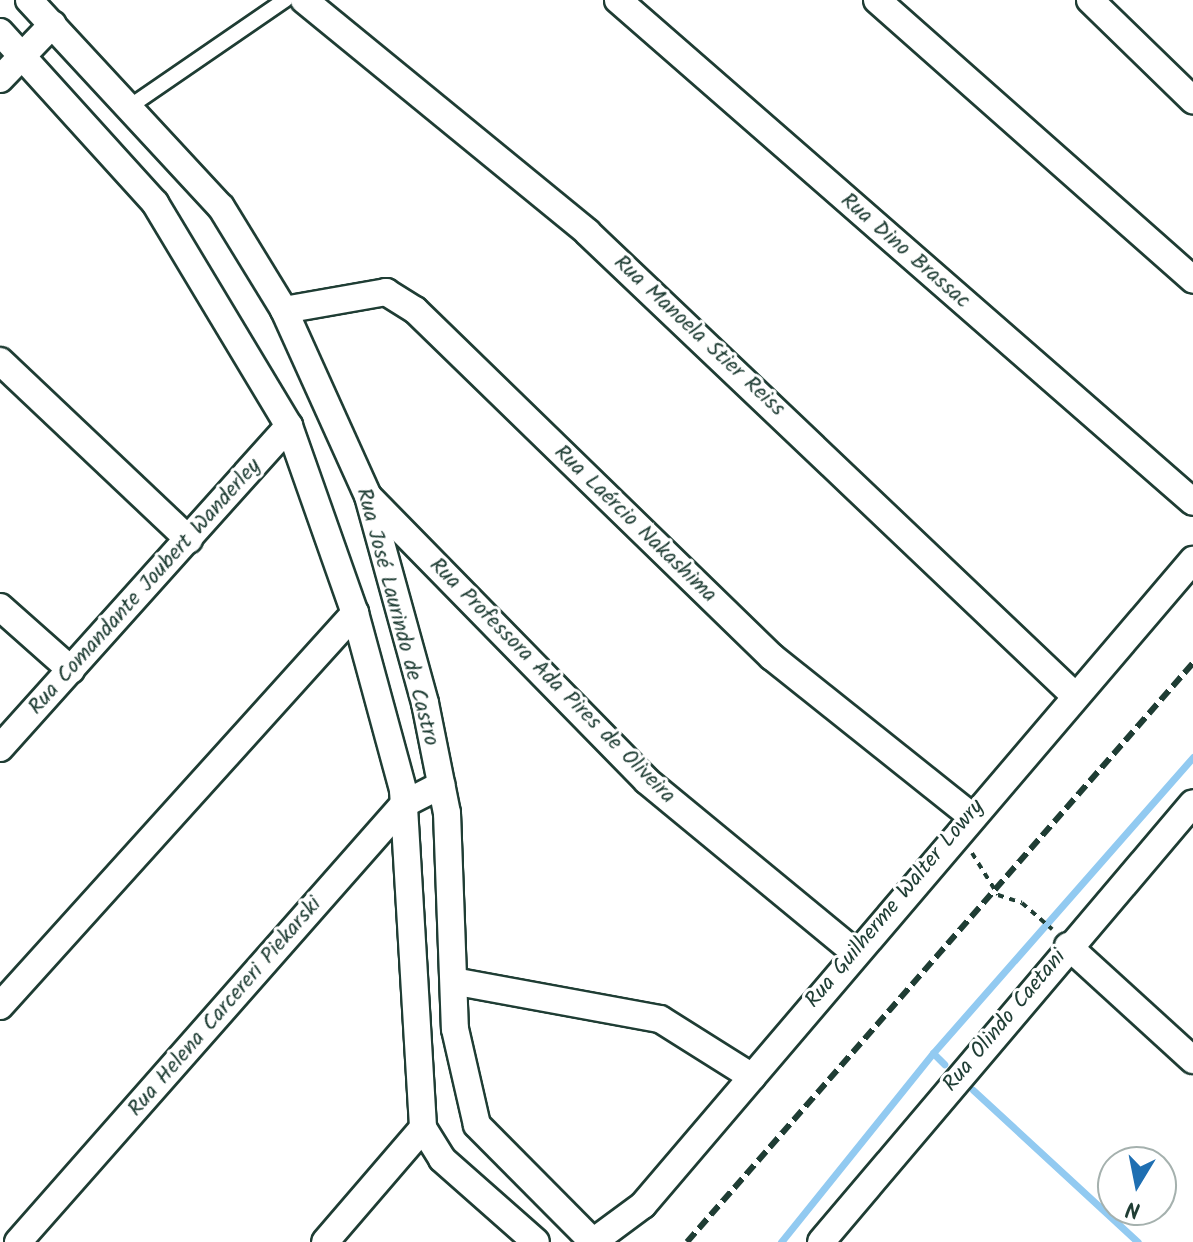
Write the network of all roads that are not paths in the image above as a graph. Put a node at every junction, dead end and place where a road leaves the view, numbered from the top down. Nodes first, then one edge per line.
1 (29, 0) edge
2 (285, 0) edge
3 (304, 0) edge
4 (618, 0) edge
5 (877, 0) edge
6 (1090, 0) edge
7 (53, 24) junction
8 (0, 32) edge
9 (23, 53) junction
10 (0, 79) edge
11 (1191, 93) edge
12 (132, 105) junction
13 (1193, 280) edge
14 (284, 310) junction
15 (0, 361) edge
16 (289, 426) junction
17 (368, 496) junction
18 (1193, 502) edge
19 (189, 540) junction
20 (1193, 560) edge
21 (0, 607) edge
22 (355, 613) junction
23 (71, 670) junction
24 (1073, 694) junction
25 (0, 748) edge
26 (441, 785) junction
27 (404, 804) junction
28 (1191, 809) edge
29 (970, 815) junction
30 (1064, 941) junction
31 (853, 951) junction
32 (458, 982) junction
33 (0, 1006) edge
34 (1193, 1060) edge
35 (752, 1077) junction
36 (423, 1128) junction
37 (18, 1242) edge
38 (325, 1242) edge
39 (536, 1242) edge
40 (593, 1242) edge
41 (821, 1242) edge

1 - 7 street, Rua José Laurindo de Castro
2 - 12 lane
3 - 24 street, Rua Manoela Stier Reiss
4 - 18 street, Rua Dino Brassac
5 - 13 street
6 - 11 street
7 - 9 street
7 - 12 street, Rua José Laurindo de Castro
8 - 9 street, Rua José Laurindo de Castro
9 - 10 street
9 - 16 street, Rua José Laurindo de Castro
12 - 14 street, Rua José Laurindo de Castro
14 - 17 street, Rua José Laurindo de Castro
14 - 29 street, Rua Laércio Nakashima
15 - 19 street
16 - 19 street, Rua Comandante Joubert Wanderley
16 - 22 street, Rua José Laurindo de Castro
17 - 26 street, Rua José Laurindo de Castro
17 - 31 street, Rua Professora Ada Pires de Oliveira
19 - 23 street, Rua Comandante Joubert Wanderley
20 - 24 street, Rua Guilherme Walter Lowry
21 - 23 street
22 - 27 street, Rua José Laurindo de Castro
22 - 33 street
23 - 25 street, Rua Comandante Joubert Wanderley
24 - 29 street, Rua Guilherme Walter Lowry
26 - 27 street, Rua Helena Carcereri Piekarski
26 - 32 street, Rua José Laurindo de Castro
27 - 36 street, Rua José Laurindo de Castro
27 - 37 street, Rua Helena Carcereri Piekarski
28 - 30 street, Rua Olindo Caetani
29 - 31 street, Rua Guilherme Walter Lowry
30 - 34 street
30 - 41 street, Rua Olindo Caetani
31 - 35 street, Rua Guilherme Walter Lowry
32 - 35 street
32 - 40 street, Rua José Laurindo de Castro
35 - 40 street, Rua Guilherme Walter Lowry
36 - 38 street
36 - 39 street, Rua José Laurindo de Castro

